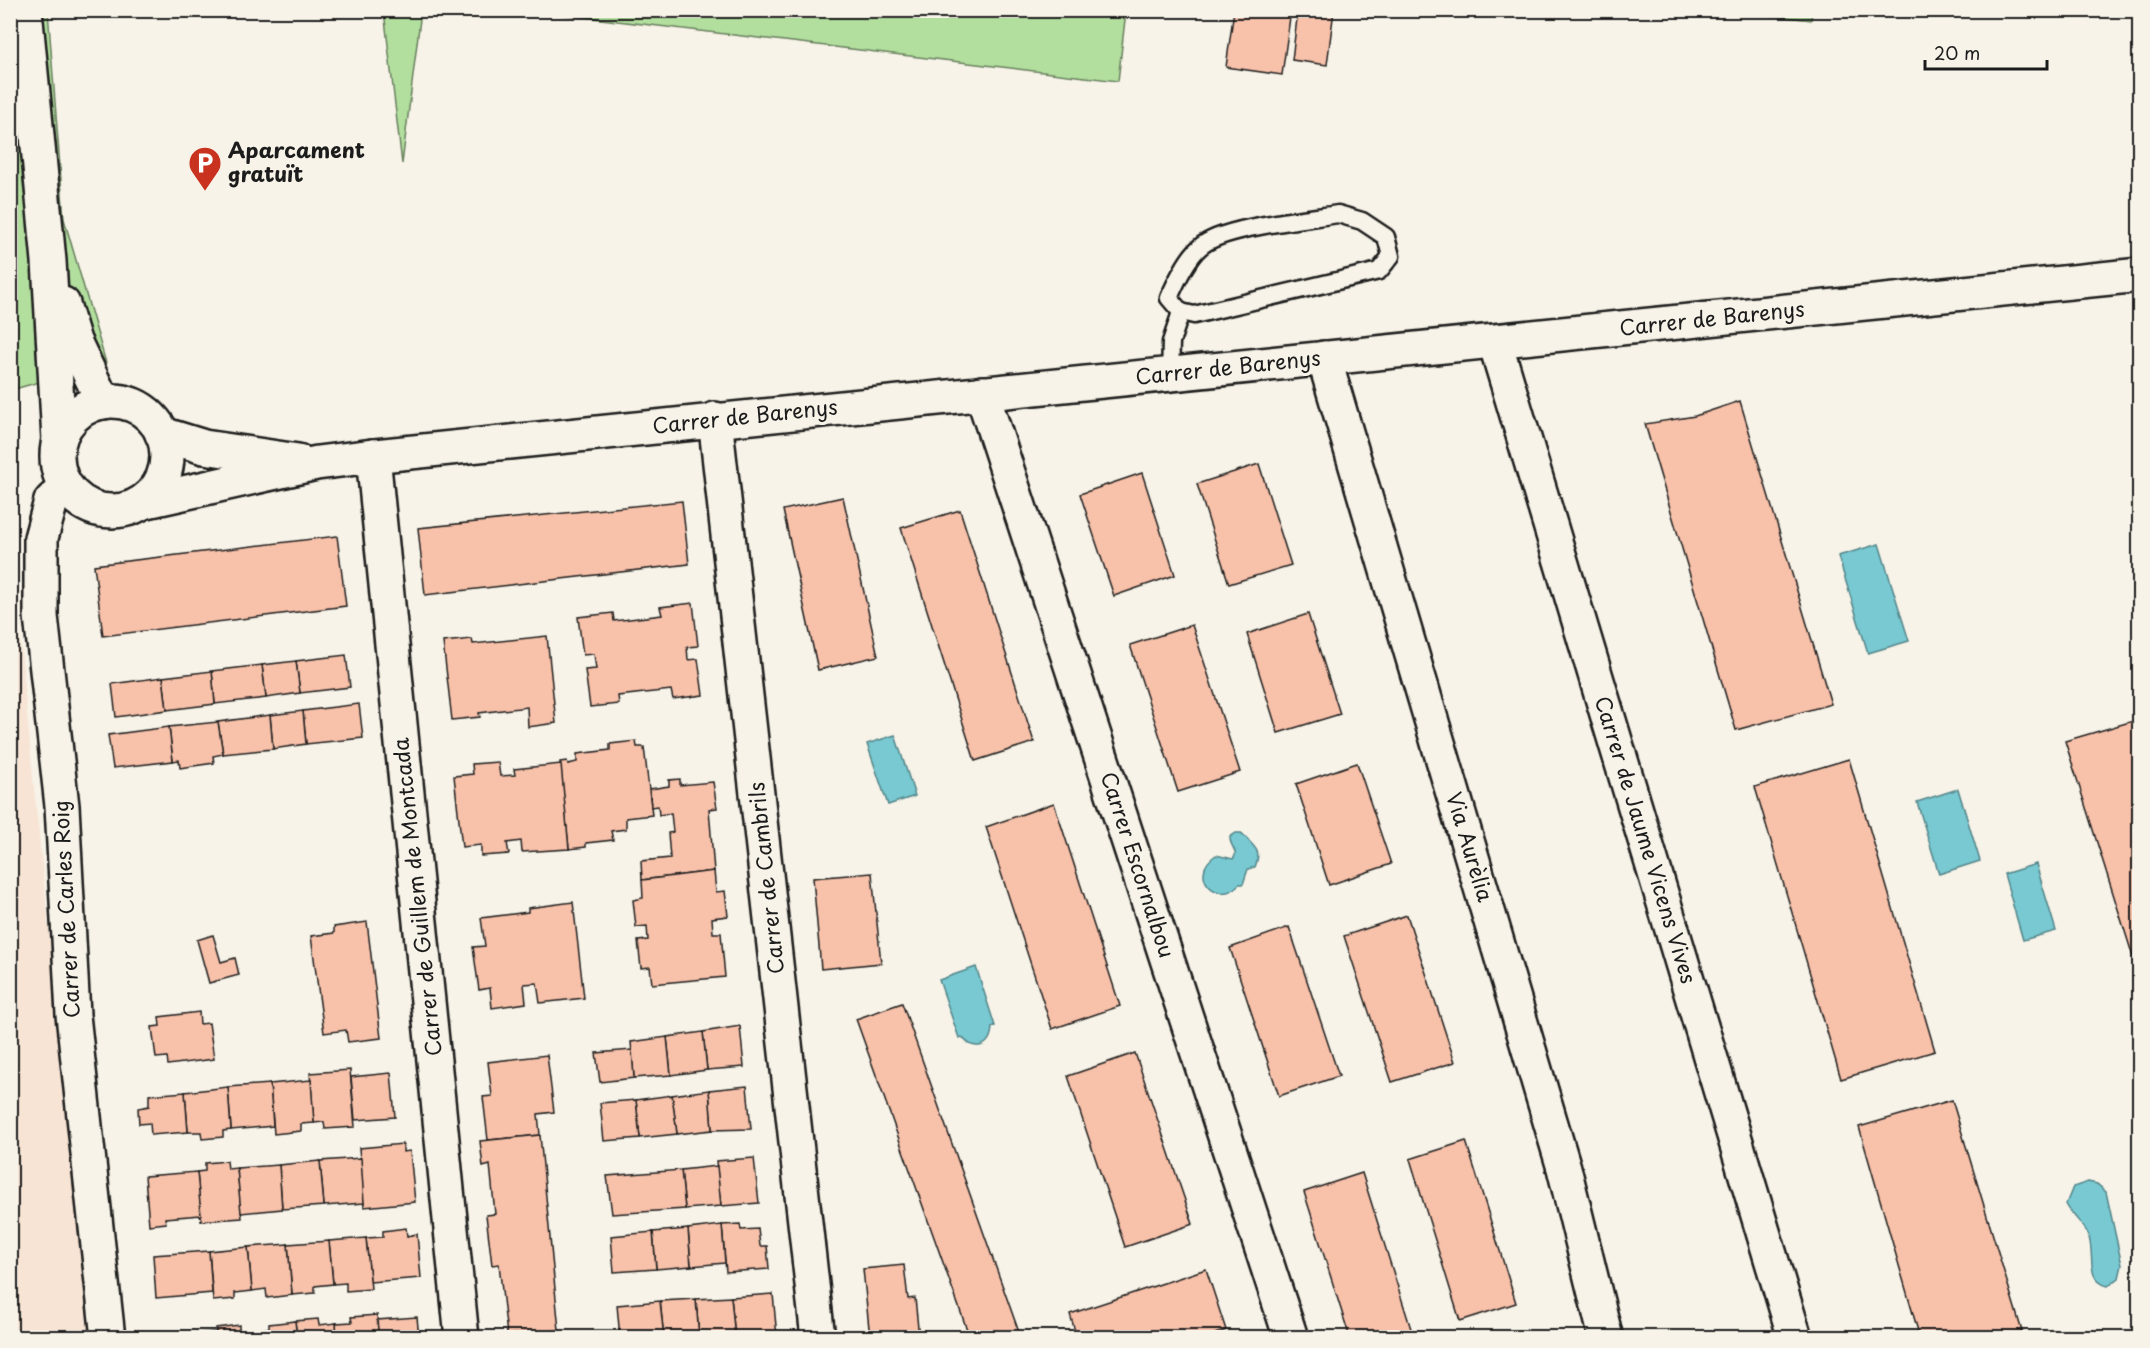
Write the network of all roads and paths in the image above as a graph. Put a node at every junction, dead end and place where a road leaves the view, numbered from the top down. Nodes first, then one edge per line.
1 (25, 10) edge
2 (49, 261) junction
3 (2139, 275) edge
4 (1180, 312) junction
5 (1495, 342) junction
6 (1324, 358) junction
7 (1170, 374) junction
8 (982, 393) junction
9 (103, 402) junction
10 (715, 419) junction
11 (162, 435) junction
12 (59, 440) junction
13 (373, 456) junction
14 (317, 464) junction
15 (66, 487) junction
16 (142, 502) junction
17 (108, 1338) edge
18 (462, 1338) edge
19 (818, 1338) edge
20 (1291, 1338) edge
21 (1606, 1338) edge
22 (1796, 1338) edge

1 - 2 street
2 - 9 street
2 - 12 street
3 - 5 street, Carrer de Barenys
4 - 4 lane
4 - 7 lane
5 - 6 street, Carrer de Barenys
5 - 22 street, Carrer de Jaume Vicens Vives
6 - 7 street, Carrer de Barenys
6 - 21 street, Via Aurèlia
7 - 8 street, Carrer de Barenys
8 - 10 street, Carrer de Barenys
8 - 20 street, Carrer Escornalbou
9 - 11 street
9 - 12 street
10 - 13 street, Carrer de Barenys
10 - 19 street, Carrer de Cambrils
11 - 14 street
11 - 16 street
12 - 15 street
13 - 14 street, Carrer de Barenys
13 - 18 street, Carrer de Guillem de Montcada
14 - 16 street
15 - 16 street
15 - 17 street, Carrer de Carles Roig

